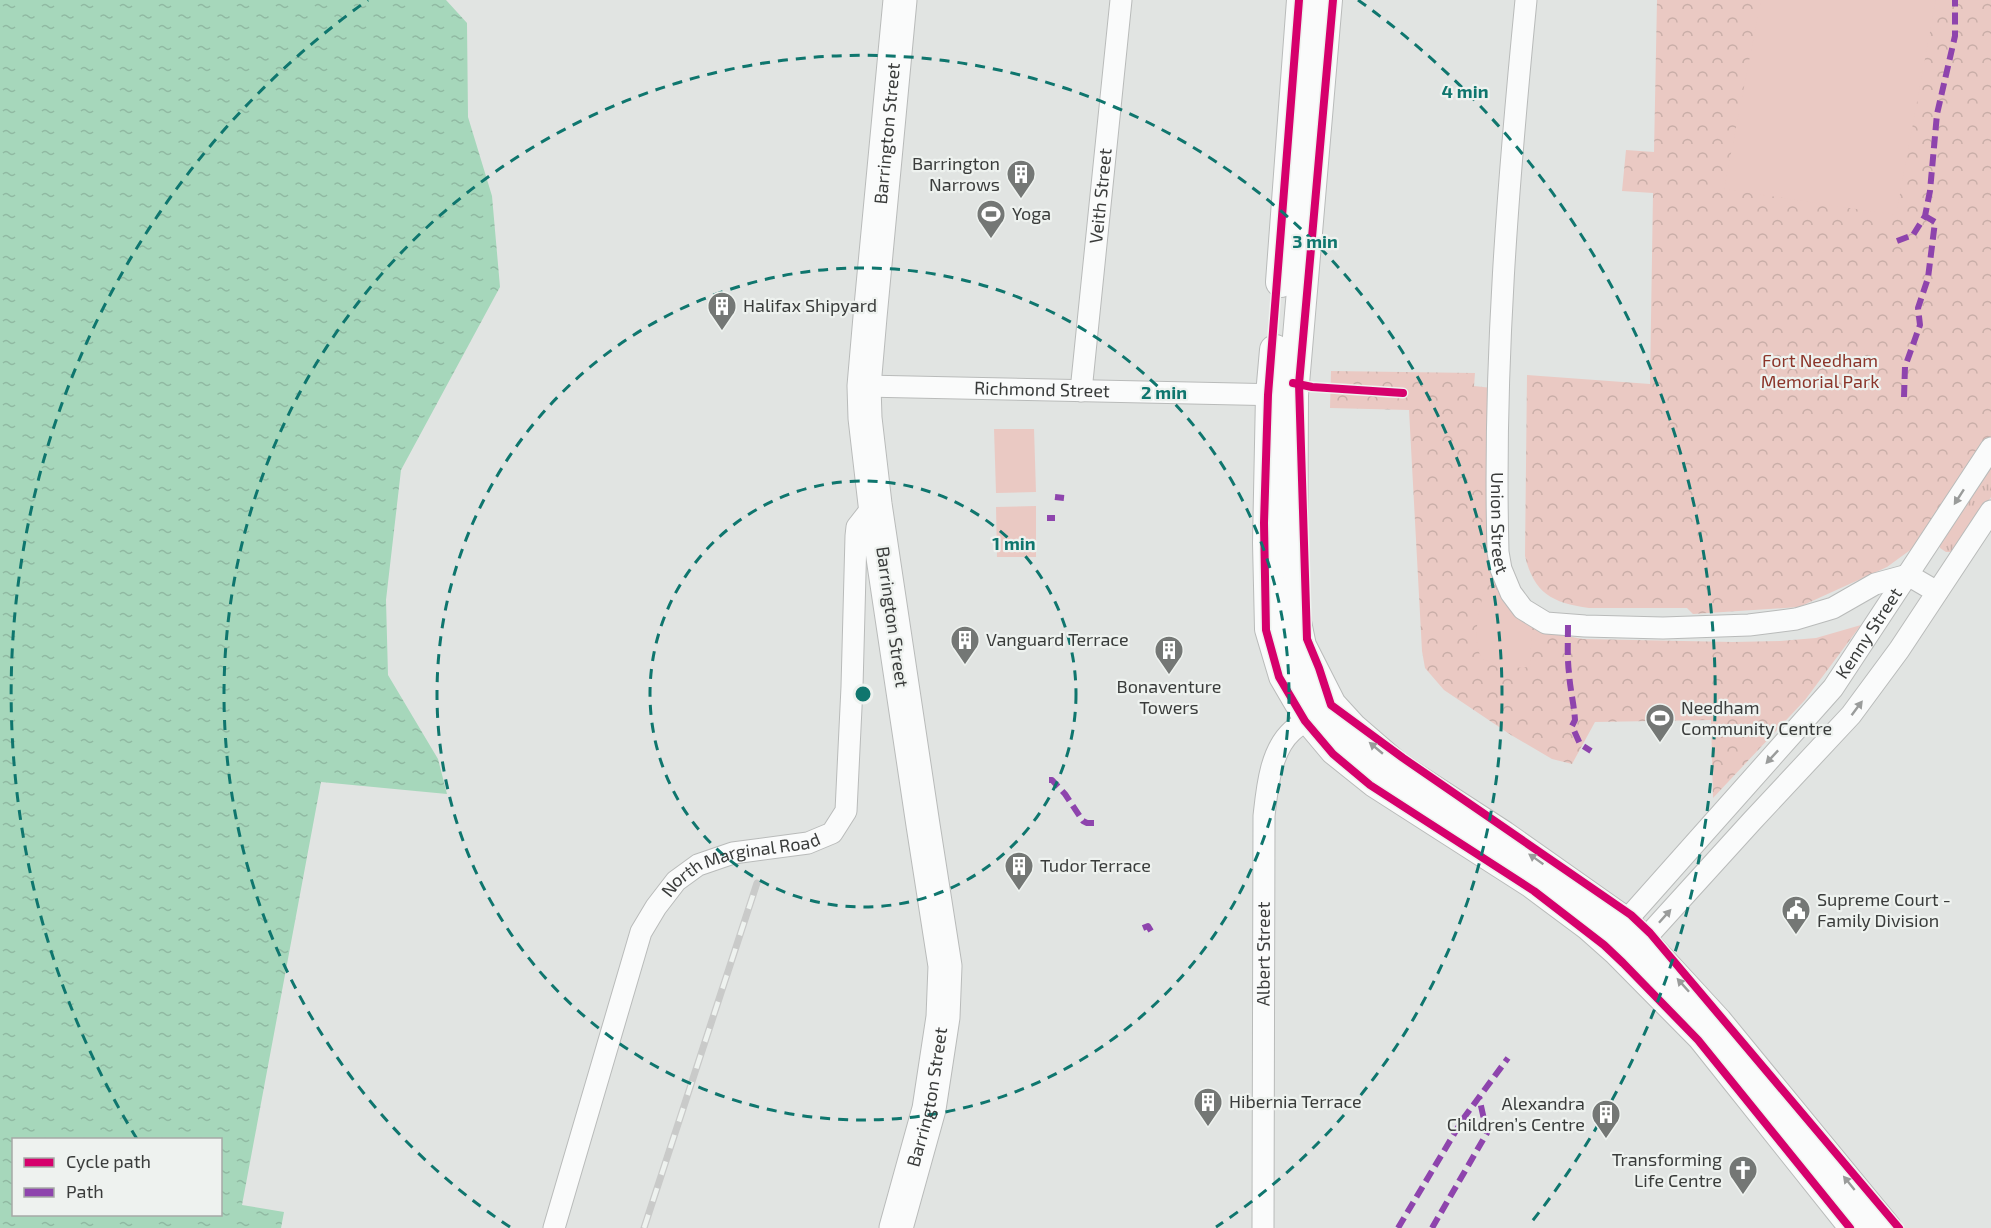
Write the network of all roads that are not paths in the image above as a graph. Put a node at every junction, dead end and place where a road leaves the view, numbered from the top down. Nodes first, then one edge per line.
1 (900, 0) edge
2 (1121, 0) edge
3 (1302, 0) edge
4 (1327, 0) edge
5 (1526, 0) edge
6 (864, 386) junction
7 (1081, 391) junction
8 (1282, 395) junction
9 (1991, 448) edge
10 (875, 504) junction
11 (1991, 511) edge
12 (1908, 575) junction
13 (1937, 592) junction
14 (1320, 712) junction
15 (1698, 838) junction
16 (1718, 858) junction
17 (1625, 941) junction
18 (554, 1228) edge
19 (896, 1228) edge
20 (1263, 1228) edge
21 (1855, 1228) edge
22 (1886, 1228) edge

1 - 6 main road, Barrington Street
2 - 7 street, Veith Street
3 - 8 street
4 - 8 street
5 - 12 street, Union Street
6 - 7 street, Richmond Street
6 - 10 main road, Barrington Street
7 - 8 street, Richmond Street
8 - 14 street
9 -> 12 street, Kenny Street
10 - 18 street, North Marginal Road
10 - 19 main road, Barrington Street
11 - 13 street, Kenny Street
12 - 13 street
12 -> 15 street, Kenny Street
16 -> 13 street, Kenny Street
14 - 17 street
14 - 20 street, Albert Street
15 - 16 street
15 - 17 street, Kenny Street
17 -> 16 street, Kenny Street
17 - 21 street
22 -> 17 street

